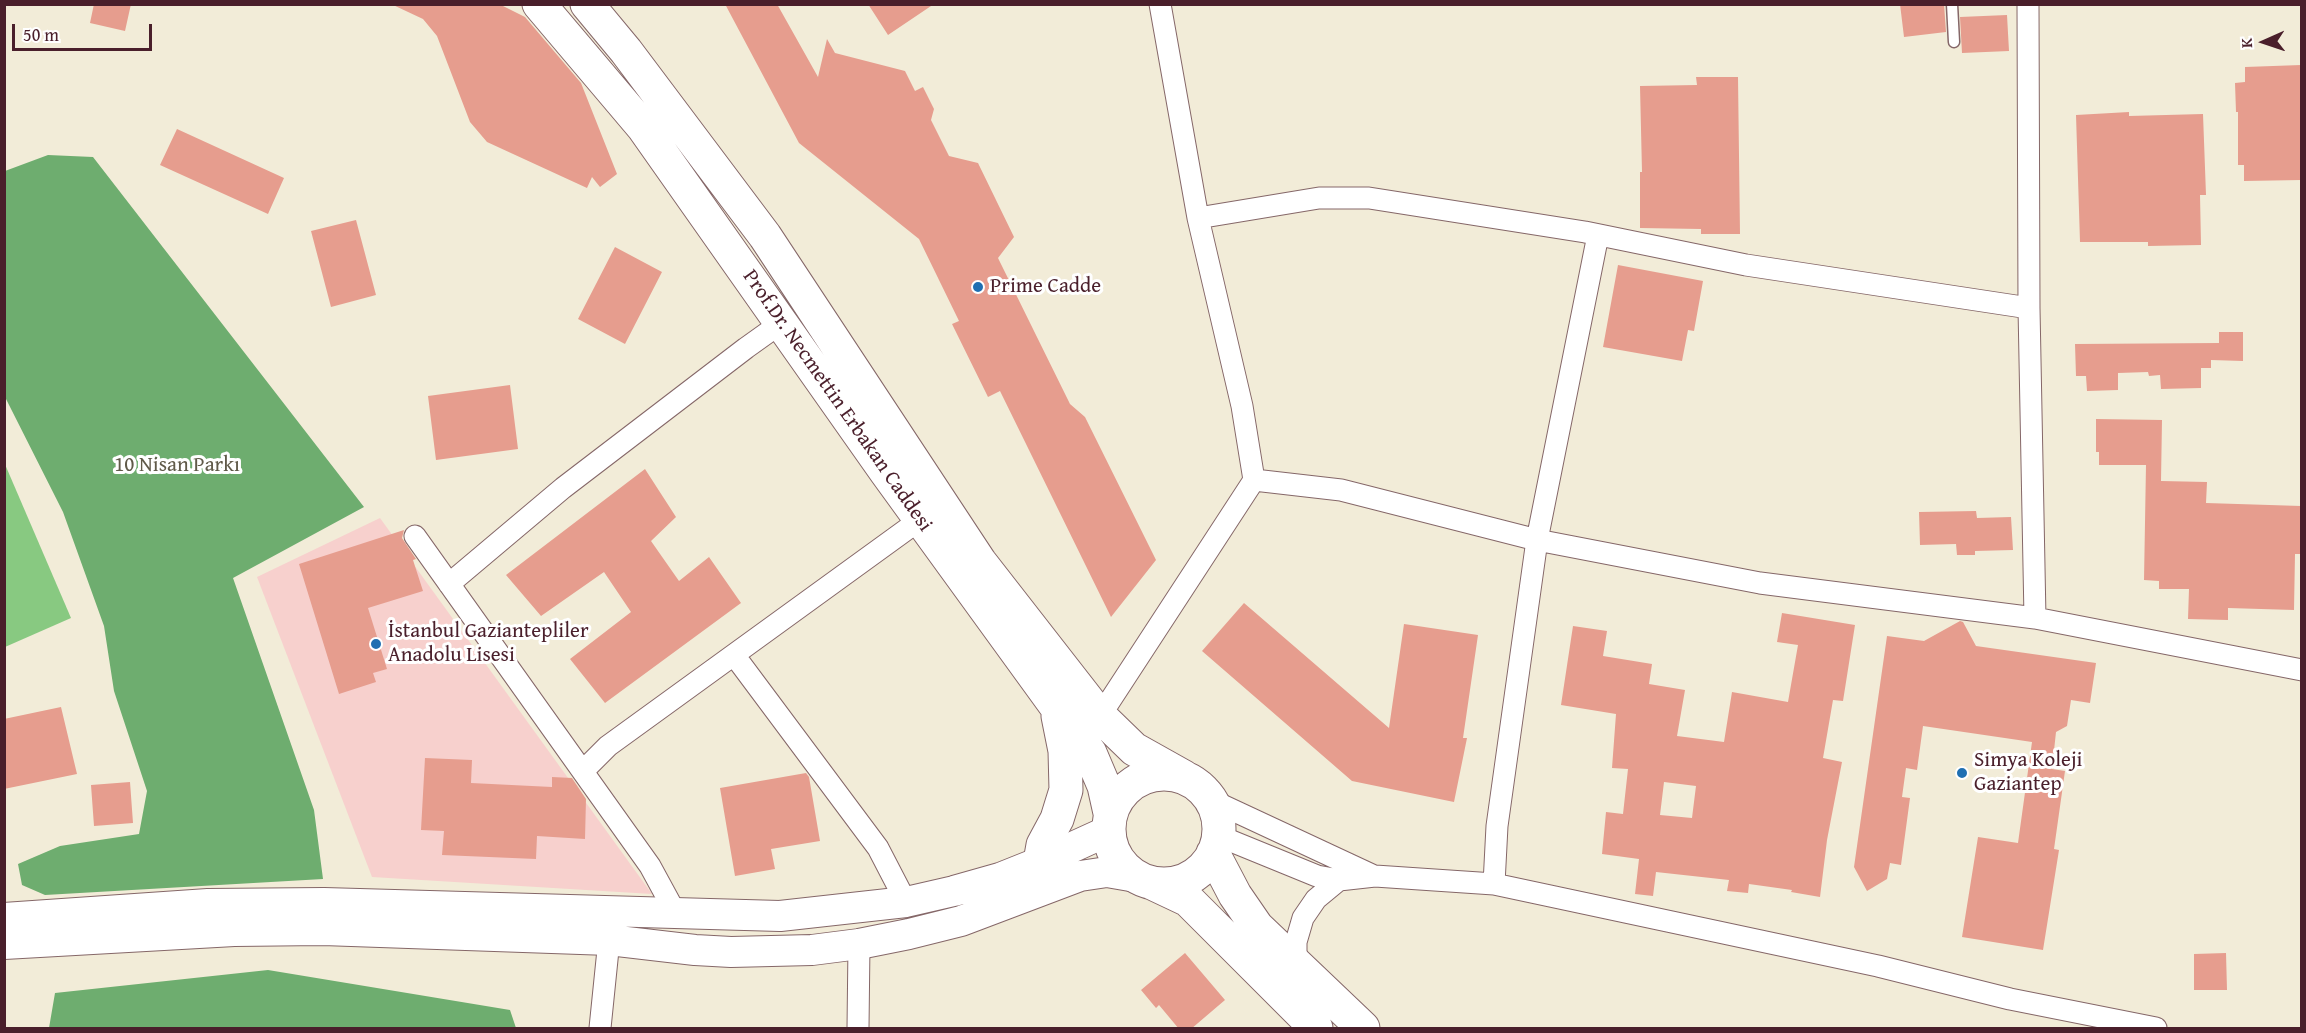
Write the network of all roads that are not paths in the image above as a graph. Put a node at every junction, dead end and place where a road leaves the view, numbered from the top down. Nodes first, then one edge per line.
1 (539, 4) edge
2 (587, 4) edge
3 (1160, 4) edge
4 (1952, 4) edge
5 (2028, 4) edge
6 (1954, 42) dead end
7 (1198, 218) junction
8 (1599, 235) junction
9 (2029, 308) junction
10 (781, 323) junction
11 (1254, 480) junction
12 (921, 519) junction
13 (415, 536) dead end
14 (1537, 540) junction
15 (449, 584) junction
16 (2034, 618) junction
17 (735, 655) junction
18 (2301, 670) edge
19 (1058, 709) junction
20 (1100, 716) junction
21 (583, 771) junction
22 (1184, 777) junction
23 (1211, 800) junction
24 (1109, 822) junction
25 (1216, 845) junction
26 (1040, 862) junction
27 (1375, 876) junction
28 (1144, 880) junction
29 (1339, 880) junction
30 (1494, 884) junction
31 (906, 902) junction
32 (675, 912) junction
33 (4, 918) edge
34 (609, 940) junction
35 (4, 944) edge
36 (859, 944) junction
37 (1296, 966) junction
38 (600, 1029) edge
39 (858, 1029) edge
40 (1316, 1029) edge
41 (1363, 1029) edge
42 (2156, 1029) edge

1 - 10 main road, Prof.Dr. Necmettin Erbakan Caddesi
2 - 20 main road, Prof.Dr. Necmettin Erbakan Caddesi
3 - 7 street
4 - 6 lane
5 - 9 street
7 - 8 street
7 - 11 street
8 - 9 street
8 - 14 street
9 - 16 street
10 - 12 main road, Prof.Dr. Necmettin Erbakan Caddesi
10 - 15 street
11 - 14 street
11 - 20 street
12 - 17 street
12 - 19 main road, Prof.Dr. Necmettin Erbakan Caddesi
13 - 15 street
14 - 16 street
14 - 30 street
15 - 21 street
16 - 18 street
17 - 21 street
17 - 31 street
19 - 24 main road, Prof.Dr. Necmettin Erbakan Caddesi
19 - 26 main road
20 - 22 main road, Prof.Dr. Necmettin Erbakan Caddesi
21 - 32 street
22 - 23 main road
22 - 24 main road
23 - 25 main road
23 - 27 street
24 - 26 street
24 - 28 main road
25 - 28 main road
25 - 29 street
25 - 37 main road
26 - 31 street
27 - 29 street
27 - 30 street
28 - 36 street
28 - 40 main road
29 - 37 street
30 - 42 street
31 - 32 street
32 - 33 street
34 - 35 street
34 - 36 street
34 - 38 street
36 - 39 street
37 - 41 main road

